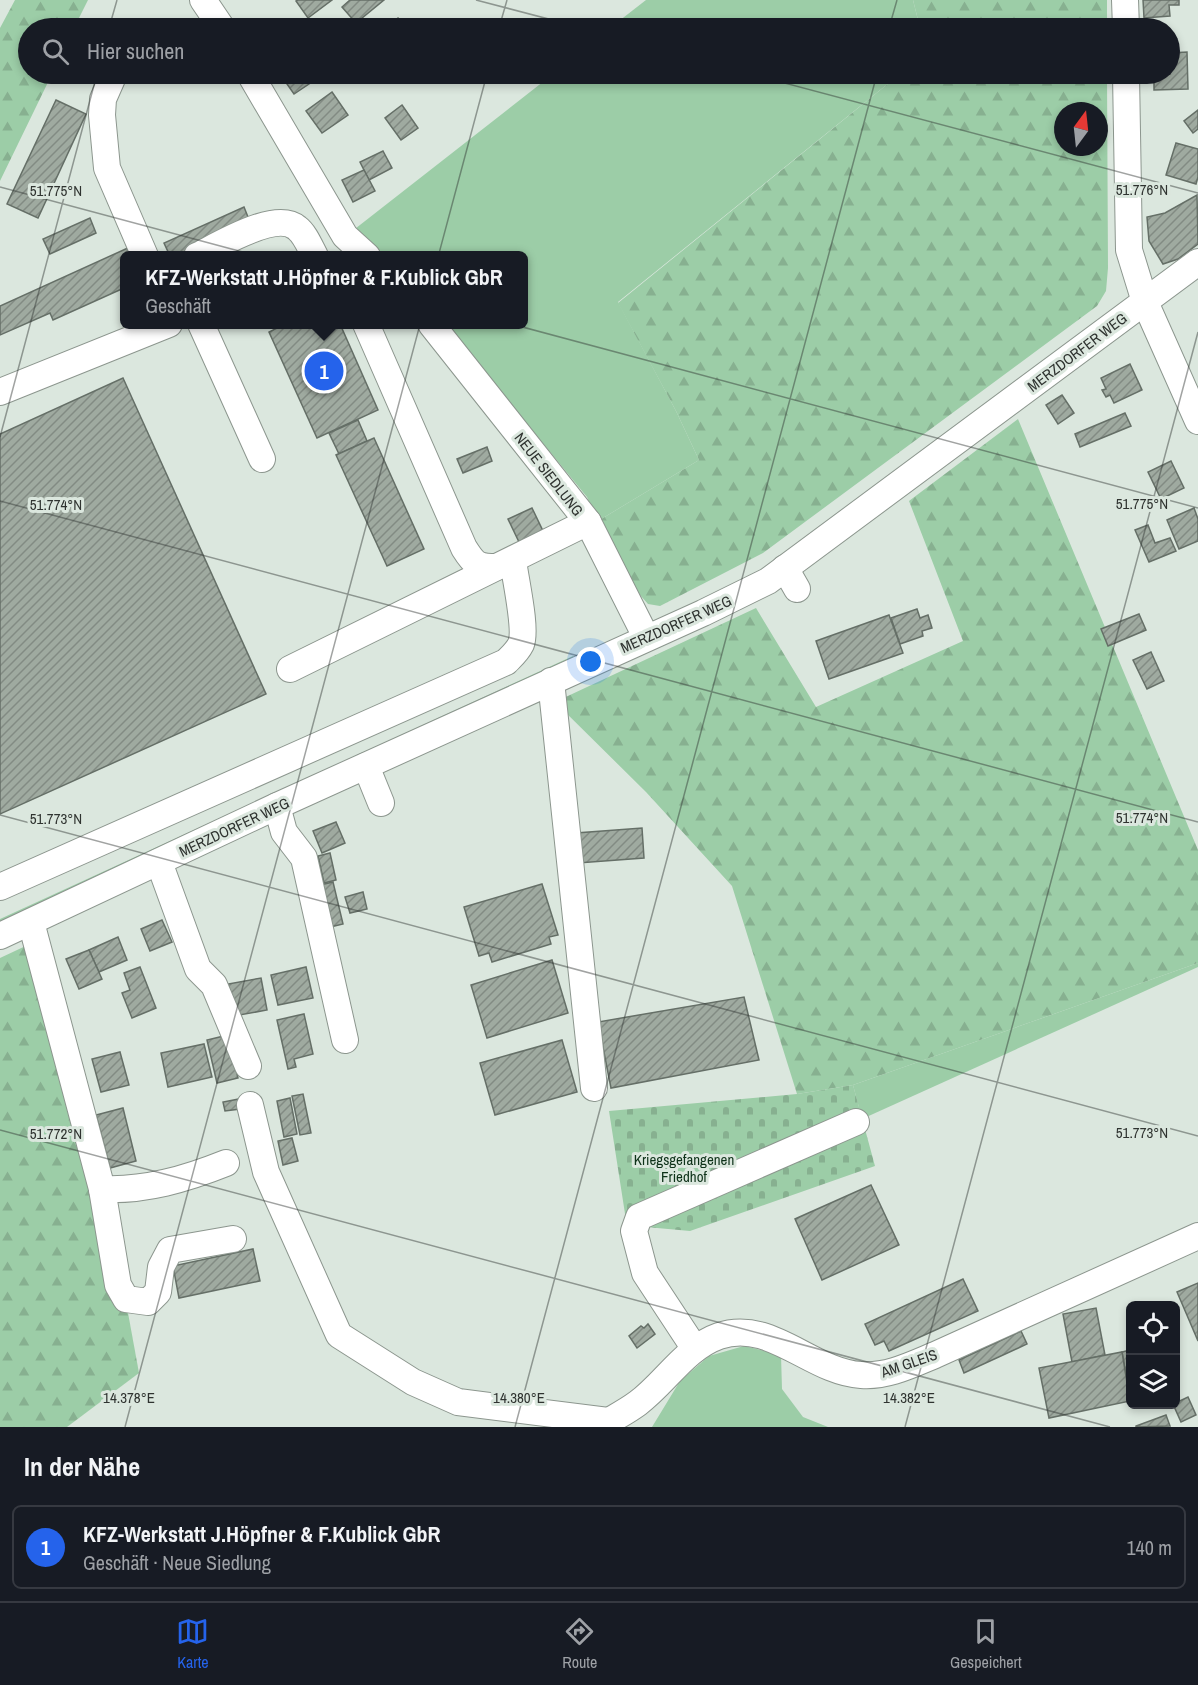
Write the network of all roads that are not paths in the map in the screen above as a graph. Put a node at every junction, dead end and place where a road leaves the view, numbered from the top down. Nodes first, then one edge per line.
1 (203, 0) edge
2 (1125, 0) edge
3 (215, 18) edge
4 (1125, 18) edge
5 (110, 84) edge
6 (256, 84) edge
7 (1126, 84) edge
8 (143, 251) edge
9 (206, 251) edge
10 (312, 251) edge
11 (362, 251) edge
12 (1198, 262) edge
13 (1145, 302) junction
14 (157, 329) edge
15 (203, 329) edge
16 (368, 329) edge
17 (436, 329) edge
18 (0, 392) edge
19 (1198, 421) edge
20 (262, 459) dead end
21 (588, 522) junction
22 (505, 563) junction
23 (646, 637) junction
24 (290, 669) dead end
25 (551, 681) junction
26 (366, 766) junction
27 (381, 803) dead end
28 (277, 806) junction
29 (159, 862) junction
30 (0, 887) edge
31 (31, 922) junction
32 (0, 936) edge
33 (345, 1041) dead end
34 (248, 1066) dead end
35 (594, 1088) dead end
36 (250, 1105) dead end
37 (856, 1122) dead end
38 (226, 1164) dead end
39 (102, 1189) junction
40 (1198, 1236) edge
41 (233, 1239) dead end
42 (695, 1349) junction
43 (604, 1424) edge

1 - 3 street
2 - 4 street
5 - 8 street
6 - 11 street
7 - 13 street
9 - 10 street
12 - 13 street, MERZDORFER WEG
13 - 19 street
13 - 23 street, MERZDORFER WEG
14 - 18 street
15 - 20 street
16 - 22 street
17 - 21 street, NEUE SIEDLUNG
21 - 22 street
21 - 23 street, NEUE SIEDLUNG
22 - 24 street
22 - 30 street
23 - 25 street, MERZDORFER WEG
25 - 26 street, MERZDORFER WEG
25 - 35 street
26 - 27 street
26 - 28 street, MERZDORFER WEG
28 - 29 street, MERZDORFER WEG
28 - 33 street
29 - 31 street, MERZDORFER WEG
29 - 34 street
31 - 32 street, MERZDORFER WEG
31 - 39 street
36 - 43 street
37 - 42 street
38 - 39 street
39 - 41 street
40 - 42 street, AM GLEIS
42 - 43 street, AM GLEIS

